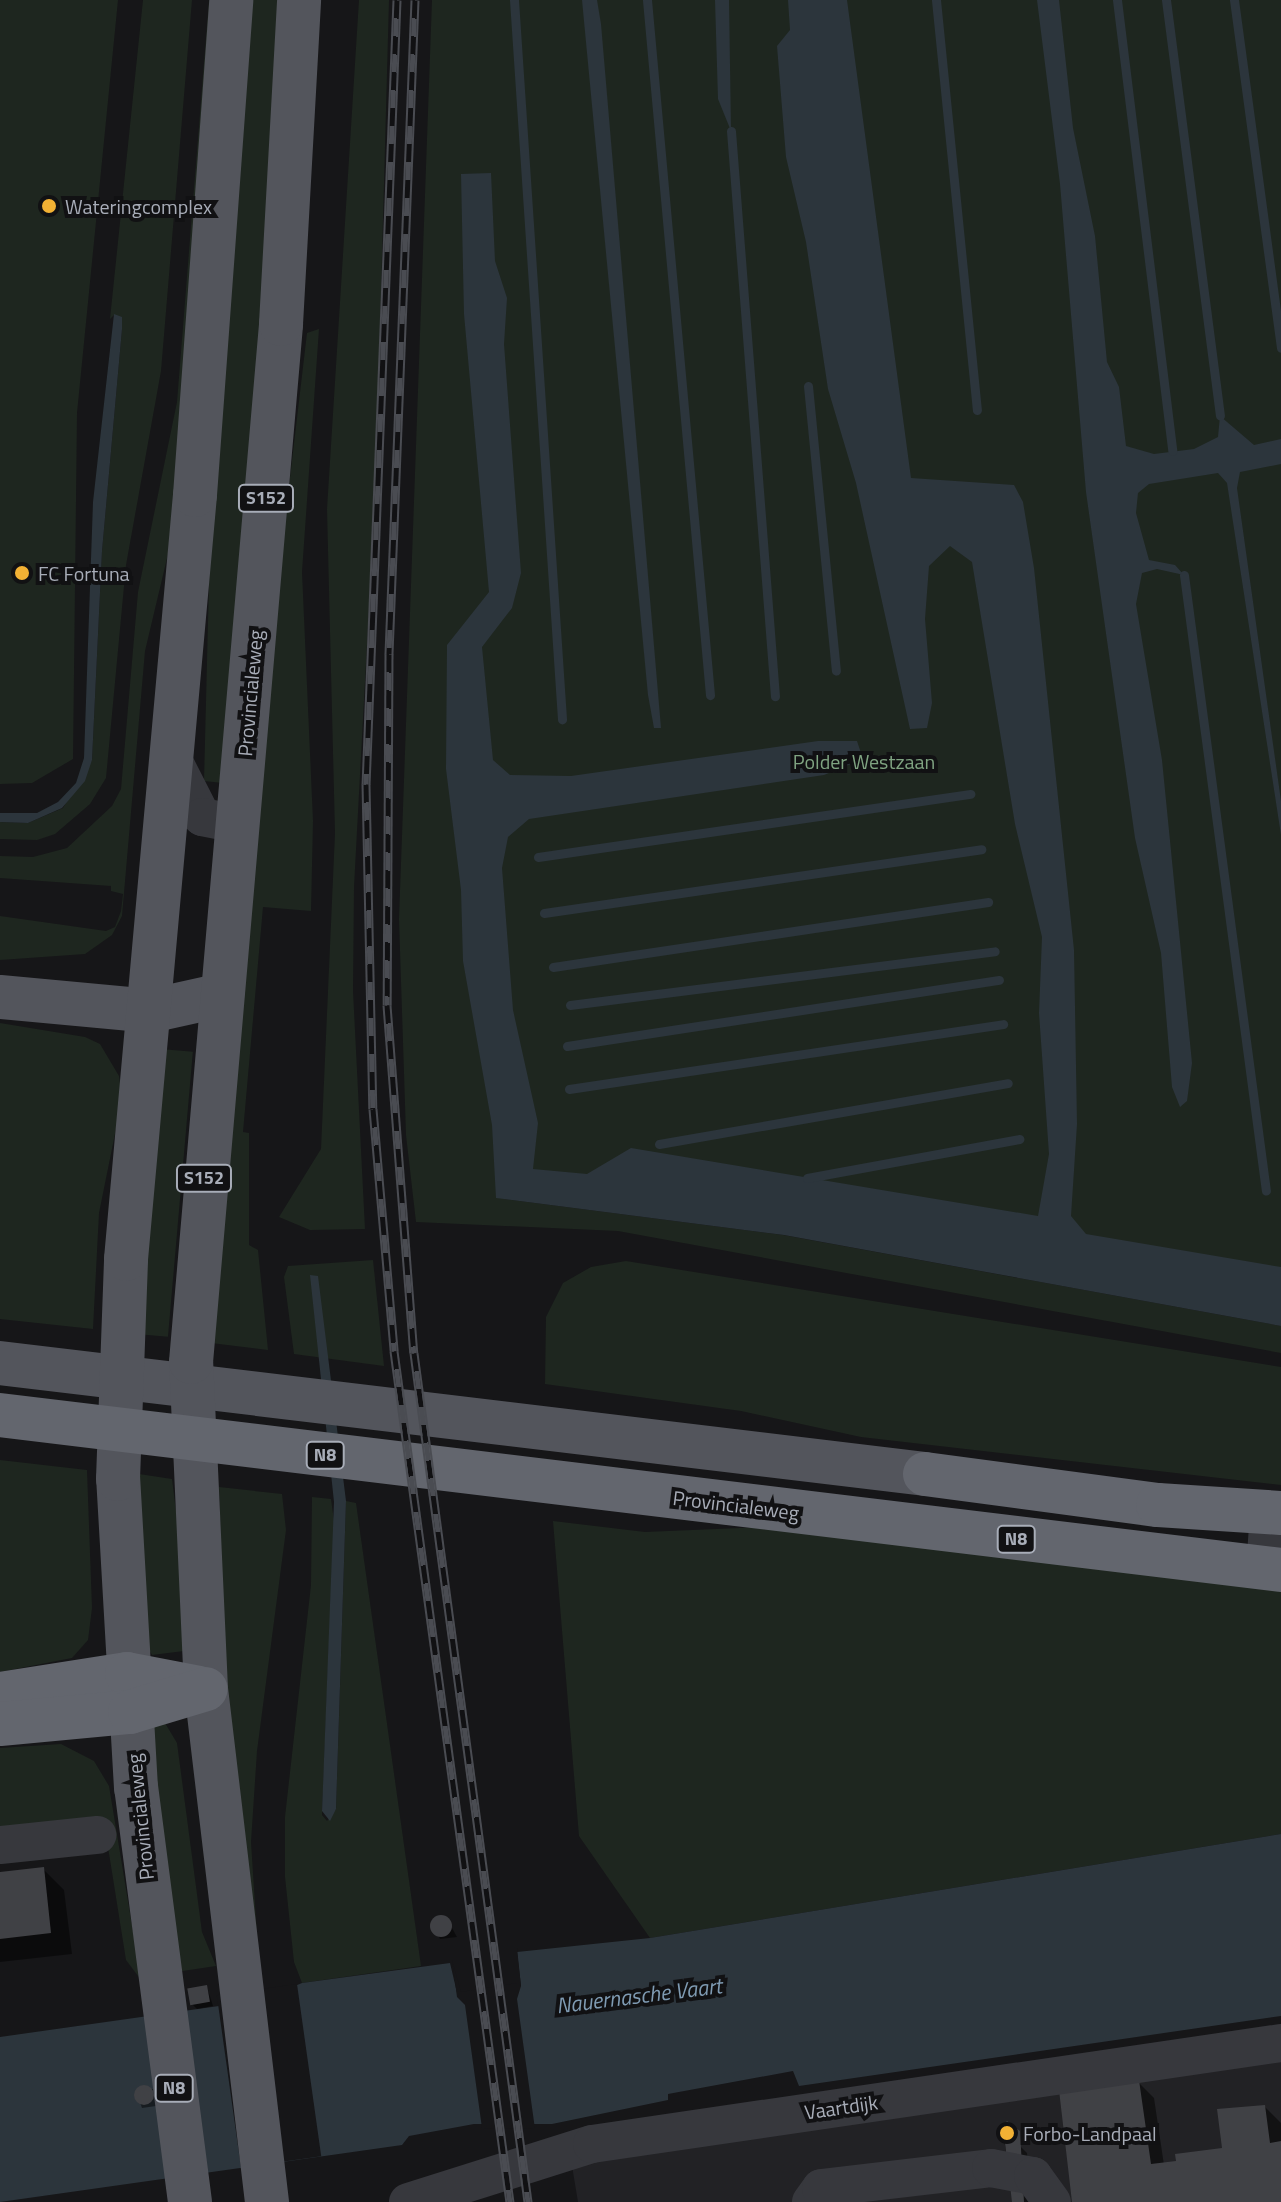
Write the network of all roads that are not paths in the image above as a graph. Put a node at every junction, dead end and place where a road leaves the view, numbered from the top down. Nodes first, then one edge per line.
1 (231, 0) edge
2 (299, 0) edge
3 (172, 758) junction
4 (239, 824) junction
5 (0, 977) edge
6 (152, 995) junction
7 (222, 995) junction
8 (0, 997) edge
9 (0, 1363) edge
10 (0, 1415) edge
11 (925, 1474) joint
12 (1275, 1513) edge
13 (1273, 1570) edge
14 (206, 1689) junction
15 (128, 1693) junction
16 (0, 1694) edge
17 (0, 1724) edge
18 (97, 1835) dead end
19 (0, 1845) edge
20 (1281, 2043) edge
21 (265, 2183) edge
22 (188, 2188) edge
23 (408, 2202) edge
24 (811, 2202) edge
25 (1052, 2202) edge

1 - 3 main road, Provincialeweg
2 - 4 main road, Provincialeweg / S152
3 - 4 street
3 - 6 main road, Provincialeweg
4 - 7 main road, Provincialeweg / S152
5 - 6 main road
6 - 7 main road
6 - 8 main road
6 - 15 main road, Provincialeweg / N8
7 - 14 main road, Provincialeweg / S152
9 - 11 main road
10 - 13 highway, Provincialeweg / N8
11 - 12 highway
12 - 13 street
14 - 15 highway
14 - 21 main road, Provincialeweg
15 - 16 highway
15 - 17 highway
15 - 22 main road, Provincialeweg / N8
18 - 19 street
20 - 23 street, Vaartdijk
24 - 25 street

